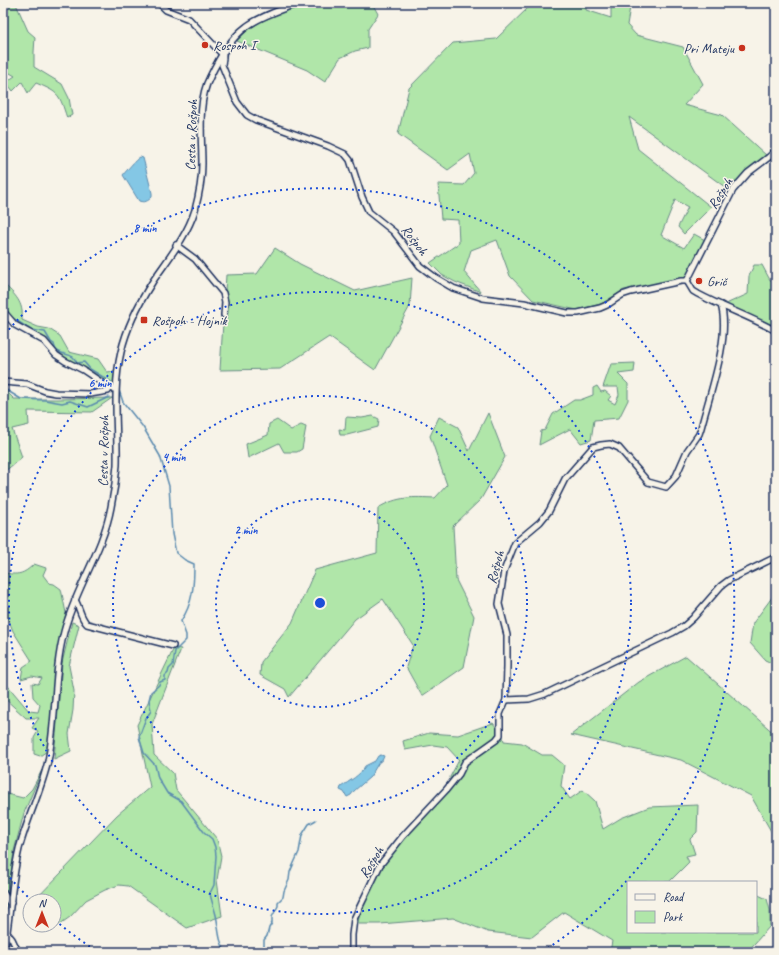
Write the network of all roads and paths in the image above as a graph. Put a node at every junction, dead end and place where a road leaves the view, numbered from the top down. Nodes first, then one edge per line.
1 (159, 3) edge
2 (298, 3) edge
3 (223, 55) junction
4 (776, 150) edge
5 (176, 246) junction
6 (687, 282) junction
7 (721, 305) junction
8 (3, 311) edge
9 (224, 315) dead end
10 (776, 331) edge
11 (3, 382) edge
12 (113, 389) junction
13 (776, 557) edge
14 (75, 600) junction
15 (173, 646) dead end
16 (506, 700) junction
17 (3, 892) edge
18 (10, 903) junction
19 (7, 933) junction
20 (4, 952) edge
21 (18, 952) edge
22 (352, 952) edge

1 - 3 street
2 - 3 street, Cesta v Rošpoh
3 - 5 street, Cesta v Rošpoh
3 - 6 street, Rošpoh
4 - 6 street, Rošpoh
5 - 9 street
5 - 12 street, Cesta v Rošpoh
6 - 7 street
7 - 10 street
7 - 16 street, Rošpoh
8 - 12 street
11 - 12 street
12 - 14 street, Cesta v Rošpoh
13 - 16 street
14 - 15 street
14 - 18 street, Cesta v Rošpoh
16 - 22 street, Rošpoh
17 - 18 street
18 - 19 street, Cesta v Rošpoh
19 - 20 street, Cesta v Rošpoh
19 - 21 street

